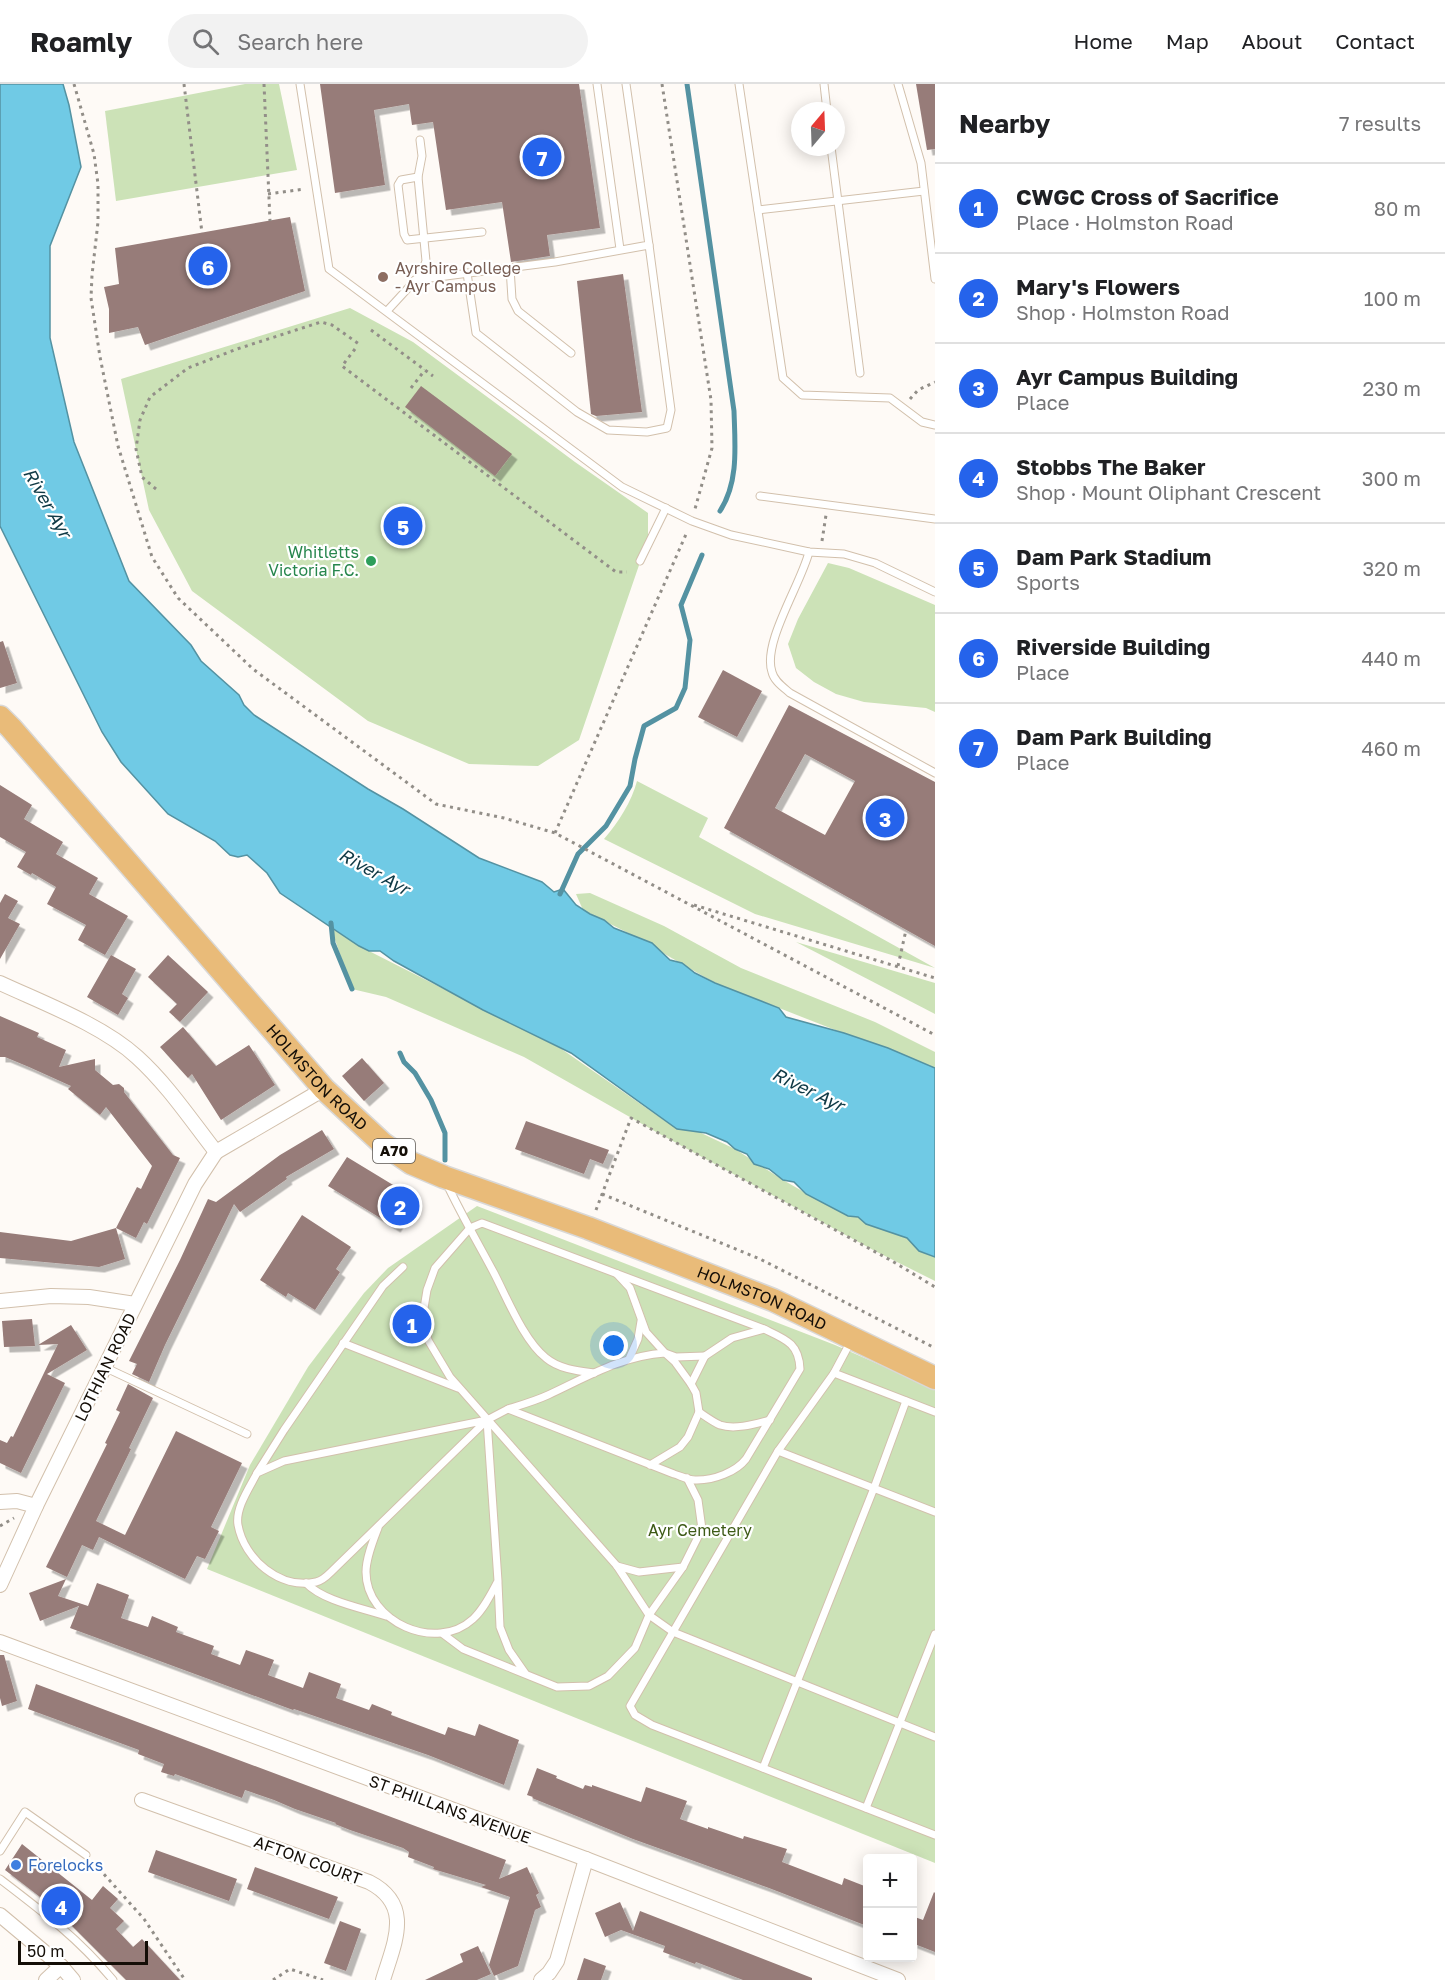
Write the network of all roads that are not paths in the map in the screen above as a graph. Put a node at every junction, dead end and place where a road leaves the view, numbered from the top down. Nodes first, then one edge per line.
1 (300, 84) edge
2 (597, 84) edge
3 (626, 84) edge
4 (739, 84) edge
5 (824, 84) edge
6 (898, 84) edge
7 (826, 102) edge
8 (420, 140) dead end
9 (832, 156) edge
10 (418, 177) junction
11 (924, 191) junction
12 (838, 201) junction
13 (758, 210) junction
14 (482, 232) dead end
15 (425, 238) junction
16 (649, 245) junction
17 (620, 249) junction
18 (510, 268) junction
19 (467, 273) junction
20 (935, 279) edge
21 (415, 280) junction
22 (387, 311) junction
23 (571, 353) dead end
24 (860, 373) dead end
25 (935, 425) edge
26 (760, 496) dead end
27 (666, 508) junction
28 (935, 519) edge
29 (809, 552) junction
30 (640, 561) dead end
31 (935, 592) edge
32 (0, 717) edge
33 (935, 772) edge
34 (0, 983) edge
35 (324, 1089) junction
36 (216, 1152) junction
37 (444, 1177) junction
38 (470, 1228) junction
39 (403, 1267) dead end
40 (616, 1272) junction
41 (0, 1301) edge
42 (135, 1304) junction
43 (642, 1319) junction
44 (765, 1329) junction
45 (853, 1338) junction
46 (343, 1343) junction
47 (665, 1353) junction
48 (705, 1356) junction
49 (629, 1359) junction
50 (104, 1367) junction
51 (594, 1373) junction
52 (834, 1374) junction
53 (935, 1378) edge
54 (691, 1384) junction
55 (461, 1389) junction
56 (906, 1401) junction
57 (508, 1409) junction
58 (699, 1412) junction
59 (935, 1412) edge
60 (486, 1420) junction
61 (770, 1420) junction
62 (247, 1434) dead end
63 (778, 1450) junction
64 (650, 1465) junction
65 (257, 1473) junction
66 (687, 1478) junction
67 (874, 1488) junction
68 (0, 1502) edge
69 (36, 1506) junction
70 (935, 1512) edge
71 (379, 1526) junction
72 (617, 1566) junction
73 (683, 1567) junction
74 (498, 1581) junction
75 (306, 1583) junction
76 (0, 1585) edge
77 (649, 1615) junction
78 (386, 1616) junction
79 (673, 1632) junction
80 (443, 1634) junction
81 (935, 1634) edge
82 (0, 1642) edge
83 (526, 1676) junction
84 (797, 1682) junction
85 (899, 1724) junction
86 (935, 1737) edge
87 (763, 1768) junction
88 (142, 1800) dead end
89 (866, 1808) junction
90 (935, 1835) edge
91 (0, 1851) edge
92 (86, 1855) road end
93 (585, 1859) junction
94 (0, 1879) edge
95 (0, 1915) edge
96 (61, 1966) junction
97 (46, 1980) edge
98 (73, 1980) edge
99 (113, 1980) edge
100 (383, 1980) edge
101 (541, 1980) edge
102 (898, 1980) edge

1 - 22 lane
2 - 17 lane
3 - 16 lane
4 - 13 lane
5 - 7 lane
6 - 11 lane
8 - 10 lane
9 - 12 lane
10 - 15 lane
10 - 15 lane
11 - 12 lane
11 - 20 lane
12 - 13 lane
12 - 24 lane
13 - 25 lane
14 - 15 lane
15 - 21 lane
16 - 17 lane
16 - 19 lane
17 - 18 lane
18 - 19 lane
18 - 23 lane
19 - 21 lane
21 - 22 lane
22 - 27 lane
26 - 28 lane
27 - 29 lane
27 - 30 lane
29 - 31 lane
29 - 33 lane
32 - 35 main road, HOLMSTON ROAD / A70
34 - 36 street
35 - 36 street
35 - 37 main road, HOLMSTON ROAD / A70
36 - 42 street, LOTHIAN ROAD
37 - 38 lane
37 - 45 main road, HOLMSTON ROAD / A70
38 - 40 lane
38 - 51 lane
38 - 55 lane
39 - 46 lane
40 - 43 lane
40 - 44 lane
41 - 42 street
42 - 50 street, LOTHIAN ROAD
43 - 47 lane
43 - 49 lane
44 - 48 lane
44 - 61 lane
45 - 52 lane
45 - 53 main road, HOLMSTON ROAD / A70
46 - 55 lane
46 - 65 lane
47 - 48 lane
47 - 49 lane
47 - 54 lane
48 - 54 lane
49 - 51 lane
50 - 62 lane
50 - 69 street, LOTHIAN ROAD
51 - 57 lane
52 - 56 lane
52 - 63 lane
54 - 58 lane
55 - 60 lane
56 - 59 lane
56 - 67 lane
57 - 60 lane
57 - 64 lane
58 - 61 lane
58 - 64 lane
60 - 65 lane
60 - 71 lane
60 - 72 lane
60 - 74 lane
61 - 66 lane
63 - 67 lane
63 - 79 lane
64 - 66 lane
65 - 75 lane
66 - 73 lane
67 - 70 lane
67 - 84 lane
68 - 69 street
69 - 76 street, LOTHIAN ROAD
71 - 75 lane
71 - 78 lane
72 - 73 lane
72 - 77 lane
73 - 77 lane
74 - 80 lane
74 - 83 lane
75 - 78 lane
77 - 79 lane
77 - 83 lane
78 - 80 lane
79 - 84 lane
79 - 87 lane
80 - 83 lane
81 - 85 lane
82 - 93 street, ST PHILLANS AVENUE
84 - 85 lane
84 - 87 lane
85 - 86 lane
85 - 89 lane
87 - 89 lane
88 - 100 street, AFTON COURT
89 - 90 lane
91 - 92 lane
93 - 101 street
93 - 102 street, ST PHILLANS AVENUE
94 - 99 lane
95 - 96 street
96 - 97 street
96 - 98 street

